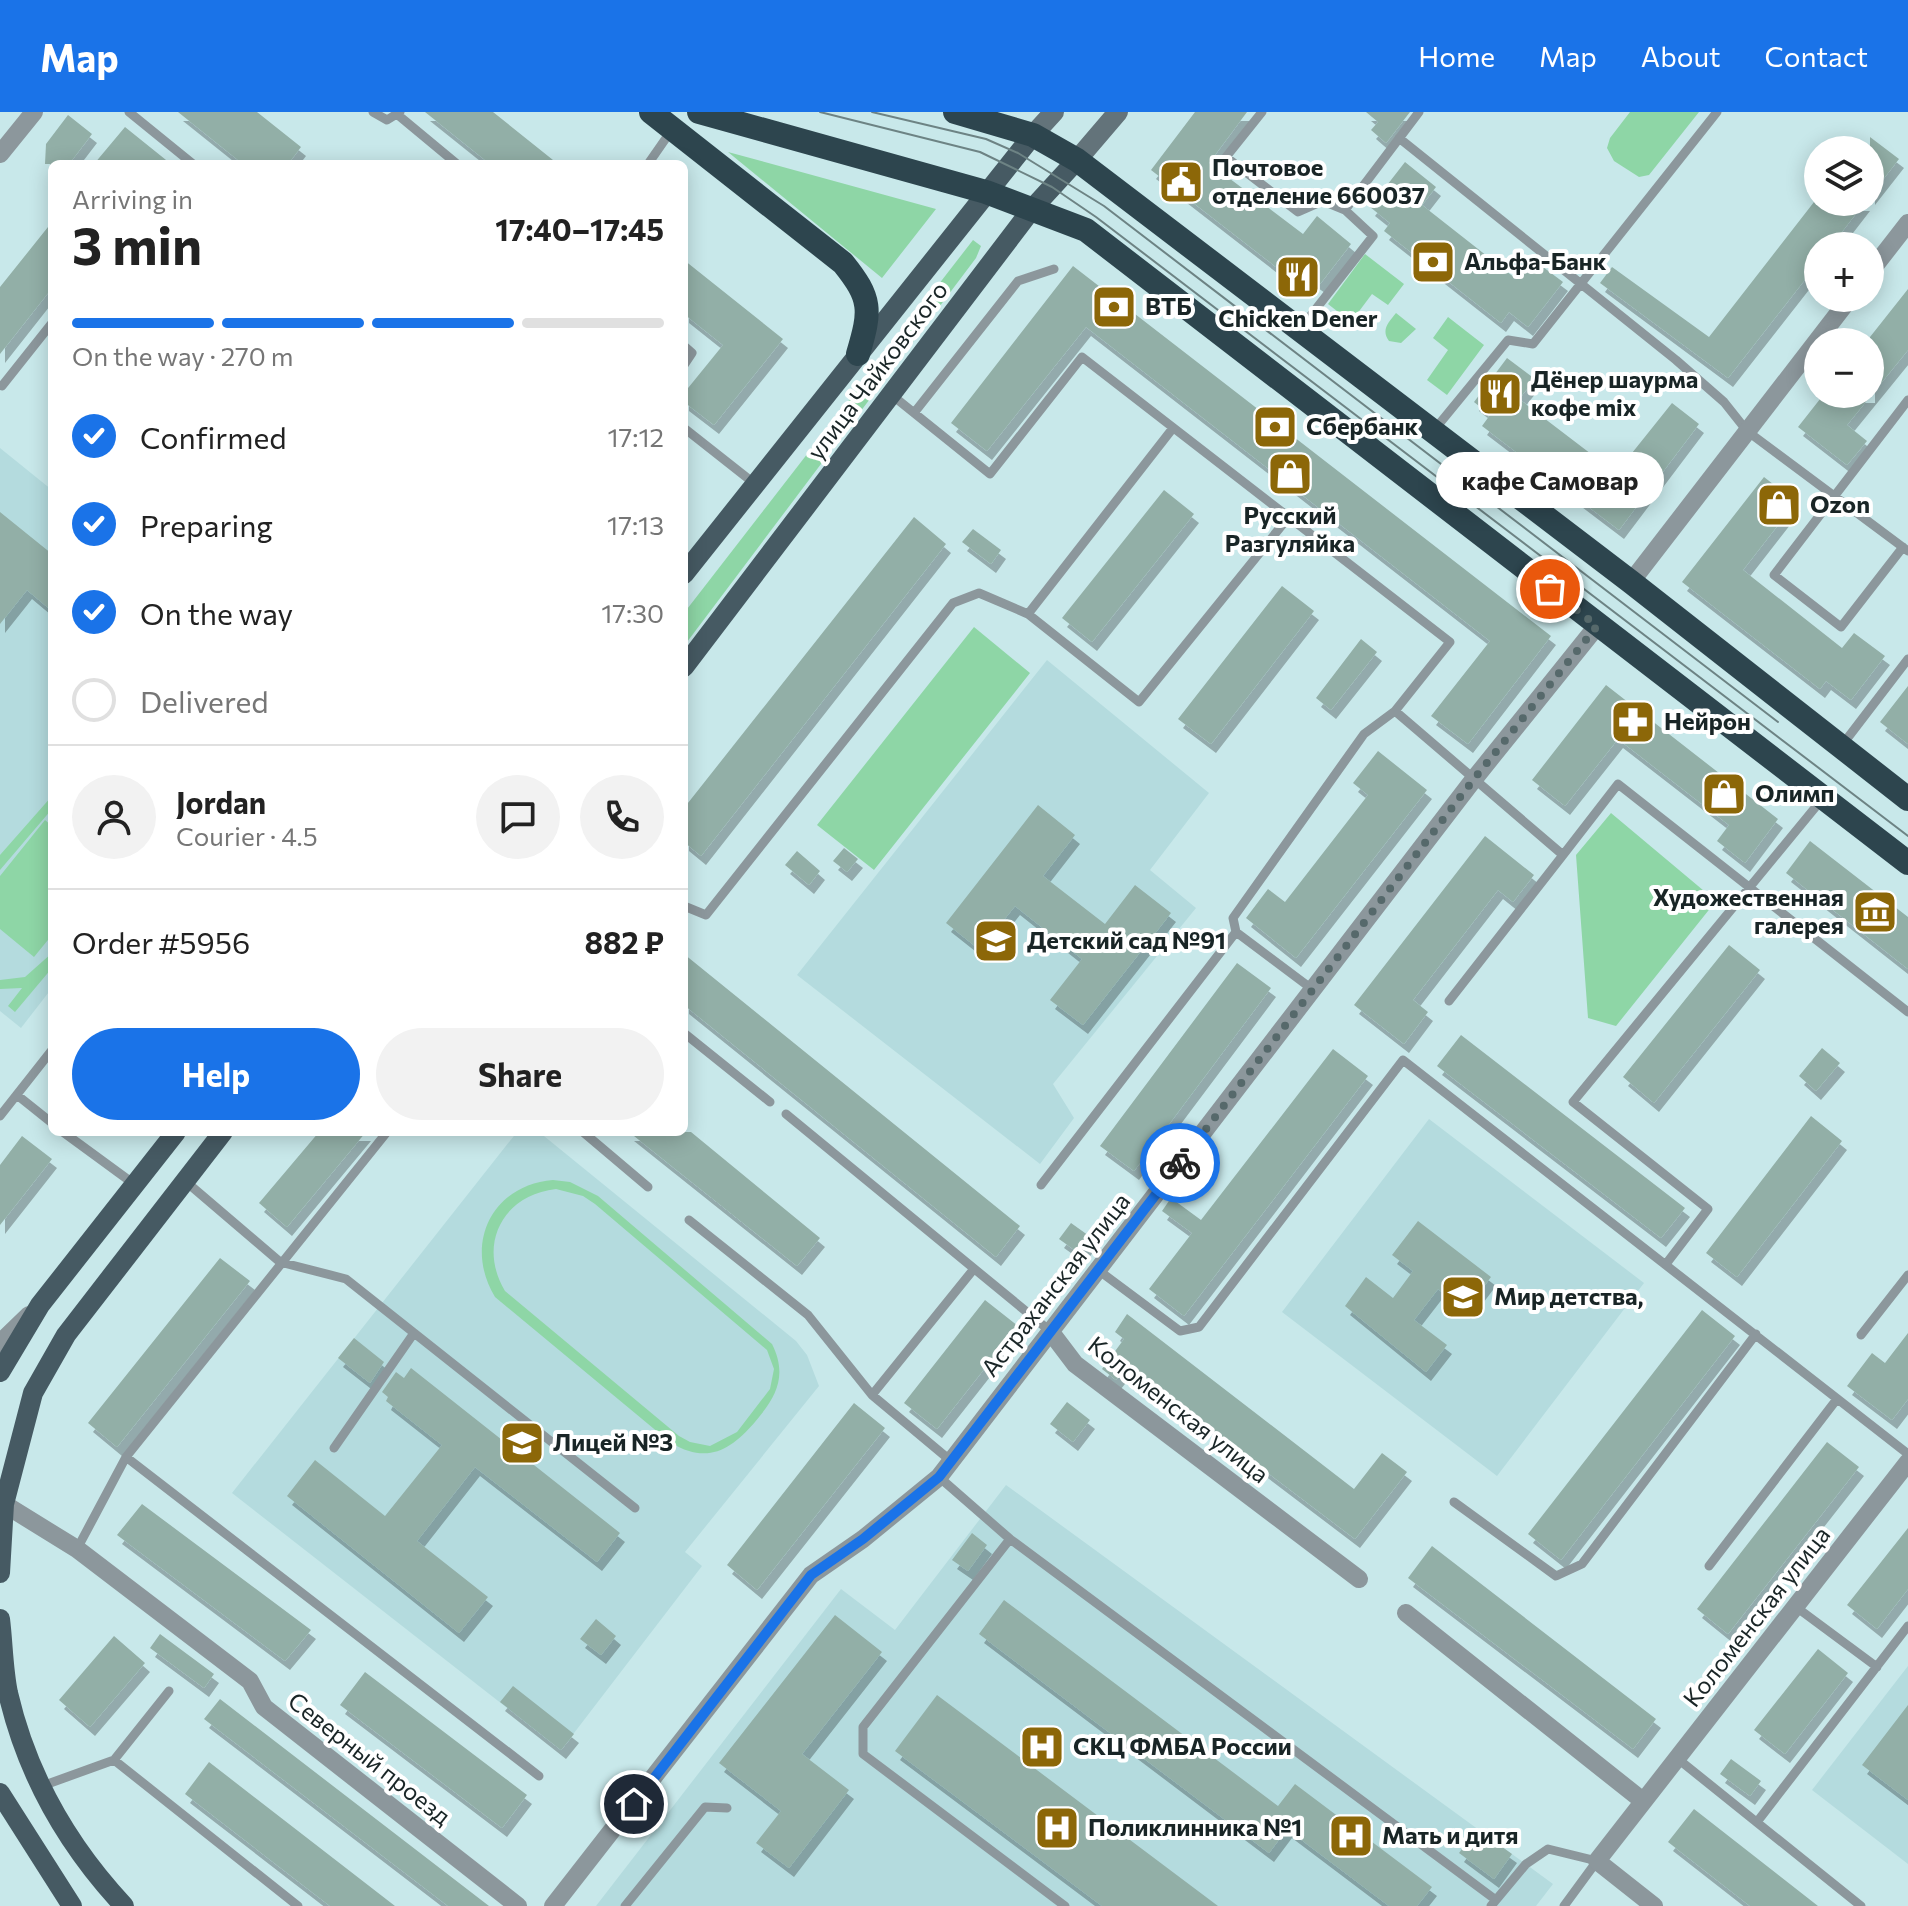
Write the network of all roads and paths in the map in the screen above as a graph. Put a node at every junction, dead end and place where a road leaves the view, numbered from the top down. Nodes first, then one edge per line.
1 (129, 112) edge
2 (373, 112) edge
3 (651, 112) edge
4 (699, 112) edge
5 (955, 112) edge
6 (1054, 112) edge
7 (1118, 112) edge
8 (1262, 112) edge
9 (1419, 112) edge
10 (1717, 112) edge
11 (399, 114) edge
12 (26, 115) edge
13 (672, 129) junction
14 (1033, 135) junction
15 (1399, 138) junction
16 (0, 154) edge
17 (444, 154) junction
18 (188, 160) edge
19 (439, 160) edge
20 (452, 160) edge
21 (651, 160) edge
22 (1077, 160) junction
23 (986, 192) junction
24 (1032, 209) junction
25 (1345, 210) junction
26 (1908, 223) edge
27 (1884, 254) edge
28 (1054, 269) dead end
29 (1580, 285) junction
30 (1839, 312) edge
31 (48, 328) edge
32 (1298, 330) junction
33 (858, 354) junction
34 (2, 386) edge
35 (893, 396) junction
36 (1908, 400) edge
37 (914, 413) junction
38 (1173, 428) junction
39 (688, 431) edge
40 (1747, 431) junction
41 (1433, 432) junction
42 (755, 484) junction
43 (1836, 496) junction
44 (1287, 519) junction
45 (1906, 549) edge
46 (688, 569) edge
47 (1631, 582) junction
48 (1028, 614) junction
49 (1597, 626) junction
50 (1908, 659) edge
51 (688, 662) edge
52 (1395, 711) junction
53 (1841, 747) junction
54 (1474, 779) junction
55 (1823, 798) junction
56 (1908, 799) edge
57 (1563, 855) junction
58 (1908, 863) edge
59 (1749, 889) junction
60 (688, 908) edge
61 (1236, 932) junction
62 (1312, 989) junction
63 (1449, 1001) dead end
64 (1908, 1012) edge
65 (688, 1036) edge
66 (48, 1055) edge
67 (17, 1095) junction
68 (770, 1102) dead end
69 (786, 1114) dead end
70 (0, 1116) edge
71 (48, 1120) edge
72 (68, 1136) edge
73 (173, 1136) edge
74 (220, 1136) edge
75 (384, 1136) edge
76 (588, 1136) edge
77 (184, 1180) junction
78 (134, 1184) junction
79 (1041, 1185) dead end
80 (648, 1187) dead end
81 (689, 1220) dead end
82 (280, 1262) junction
83 (1666, 1264) junction
84 (973, 1270) junction
85 (1098, 1270) junction
86 (1908, 1275) edge
87 (40, 1305) junction
88 (1050, 1331) junction
89 (414, 1333) junction
90 (1756, 1334) junction
91 (1861, 1335) dead end
92 (0, 1343) edge
93 (0, 1372) edge
94 (872, 1395) junction
95 (1837, 1399) junction
96 (334, 1448) dead end
97 (1908, 1454) edge
98 (126, 1457) junction
99 (951, 1461) junction
100 (1908, 1462) edge
101 (939, 1477) junction
102 (1454, 1502) dead end
103 (4, 1504) junction
104 (635, 1508) dead end
105 (1010, 1539) junction
106 (77, 1549) junction
107 (1709, 1566) dead end
108 (0, 1573) edge
109 (1359, 1579) dead end
110 (1796, 1607) junction
111 (1406, 1613) dead end
112 (0, 1619) edge
113 (1908, 1626) edge
114 (1877, 1667) junction
115 (169, 1691) dead end
116 (1678, 1759) junction
117 (114, 1760) junction
118 (539, 1776) dead end
119 (39, 1787) junction
120 (0, 1793) edge
121 (1643, 1801) junction
122 (727, 1808) dead end
123 (1757, 1822) junction
124 (1597, 1861) junction
125 (1494, 1903) edge
126 (72, 1906) edge
127 (124, 1906) edge
128 (298, 1906) edge
129 (518, 1906) edge
130 (553, 1906) edge
131 (625, 1906) edge
132 (1065, 1906) edge
133 (1564, 1906) edge
134 (1654, 1906) edge
135 (1861, 1906) edge

1 - 18 lane
2 - 11 lane
3 - 13 highway
4 - 23 highway
5 - 14 highway
6 - 14 main road, улица Чайковского
7 - 22 main road, улица Чайковского
8 - 25 lane
9 - 15 lane
10 - 29 lane
11 - 17 lane
12 - 16 street
13 - 21 lane
13 - 33 highway
14 - 22 highway
14 - 23 main road, улица Чайковского
15 - 25 lane
15 - 29 lane
17 - 19 lane
17 - 20 lane
22 - 24 main road, улица Чайковского
22 - 32 highway
23 - 24 highway
23 - 33 main road, улица Чайковского
24 - 35 main road, улица Чайковского
24 - 49 highway
25 - 32 lane
26 - 27 street
28 - 37 lane
29 - 40 lane
29 - 41 lane
30 - 40 street
31 - 34 lane
32 - 41 highway
33 - 42 main road, улица Чайковского
35 - 37 lane
35 - 51 main road, улица Чайковского
36 - 43 lane
37 - 38 lane
38 - 44 lane
38 - 48 lane
39 - 42 lane
40 - 43 lane
40 - 47 street
41 - 47 highway
42 - 46 main road, улица Чайковского
43 - 45 lane
43 - 45 lane
44 - 48 lane
44 - 52 lane
47 - 53 highway
48 - 60 lane
49 - 54 street, Астраханская улица
49 - 55 highway
50 - 53 lane
52 - 54 lane
52 - 61 lane
53 - 56 highway
54 - 57 lane
54 - 62 street, Астраханская улица
55 - 58 highway
55 - 59 lane
57 - 59 lane
57 - 63 lane
59 - 64 lane
59 - 83 lane
61 - 62 lane
61 - 79 lane
62 - 85 street, Астраханская улица
65 - 68 lane
66 - 67 lane
67 - 70 lane
67 - 71 lane
69 - 84 lane
72 - 78 lane
73 - 78 main road
74 - 77 main road
75 - 82 lane
76 - 80 lane
77 - 82 lane
77 - 103 main road
78 - 87 main road
81 - 94 lane
82 - 89 lane
82 - 98 lane
83 - 85 lane
83 - 90 lane
84 - 88 lane
84 - 94 lane
85 - 88 street, Астраханская улица
86 - 91 lane
87 - 92 street
87 - 93 main road
88 - 99 street, Астраханская улица
88 - 109 street, Коломенская улица
89 - 96 lane
89 - 104 lane
90 - 95 lane
90 - 102 lane
94 - 99 lane
95 - 97 lane
95 - 107 lane
98 - 106 lane
98 - 118 lane
99 - 101 street, Астраханская улица
100 - 110 street, Коломенская улица
101 - 105 lane
101 - 130 street, Астраханская улица
103 - 106 street, Северный проезд
103 - 108 main road
105 - 125 lane
105 - 132 lane
106 - 129 street, Северный проезд
110 - 114 lane
110 - 116 street, Коломенская улица
111 - 121 street
112 - 119 main road
113 - 114 lane
114 - 123 lane
115 - 117 lane
116 - 121 street, Коломенская улица
116 - 123 lane
117 - 119 lane
117 - 128 lane
119 - 127 main road
120 - 126 main road
121 - 124 street, Коломенская улица
122 - 131 lane
123 - 135 lane
124 - 125 lane
124 - 133 lane
124 - 134 street

